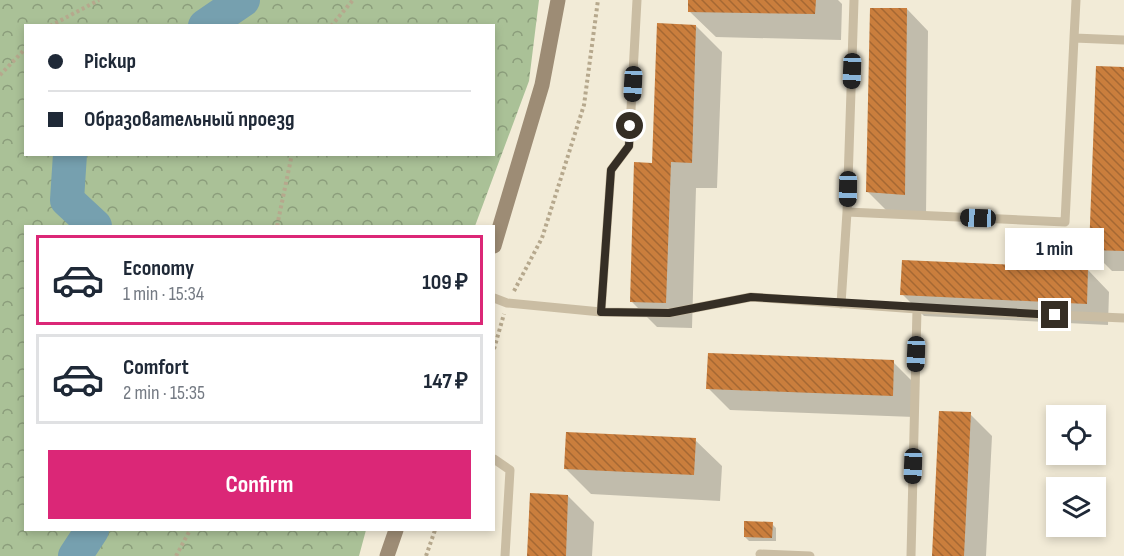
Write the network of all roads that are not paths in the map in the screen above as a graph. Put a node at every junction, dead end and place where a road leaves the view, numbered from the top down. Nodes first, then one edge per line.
1 (558, 0) edge
2 (637, 0) edge
3 (854, 0) edge
4 (1076, 0) edge
5 (1074, 38) junction
6 (1124, 40) edge
7 (847, 212) junction
8 (495, 243) edge
9 (495, 298) edge
10 (841, 304) junction
11 (917, 309) junction
12 (601, 312) junction
13 (1124, 318) edge
14 (495, 460) edge
15 (396, 531) edge
16 (392, 554) edge
17 (760, 554) dead end
18 (505, 556) edge
19 (810, 556) edge
20 (910, 556) edge

1 - 8 street
2 - 12 lane
3 - 7 lane
4 - 5 lane
5 - 6 lane
5 - 7 lane
7 - 10 lane
9 - 12 lane
10 - 11 lane
10 - 12 lane
11 - 13 lane
11 - 20 lane
14 - 18 lane
15 - 16 street
17 - 19 lane

